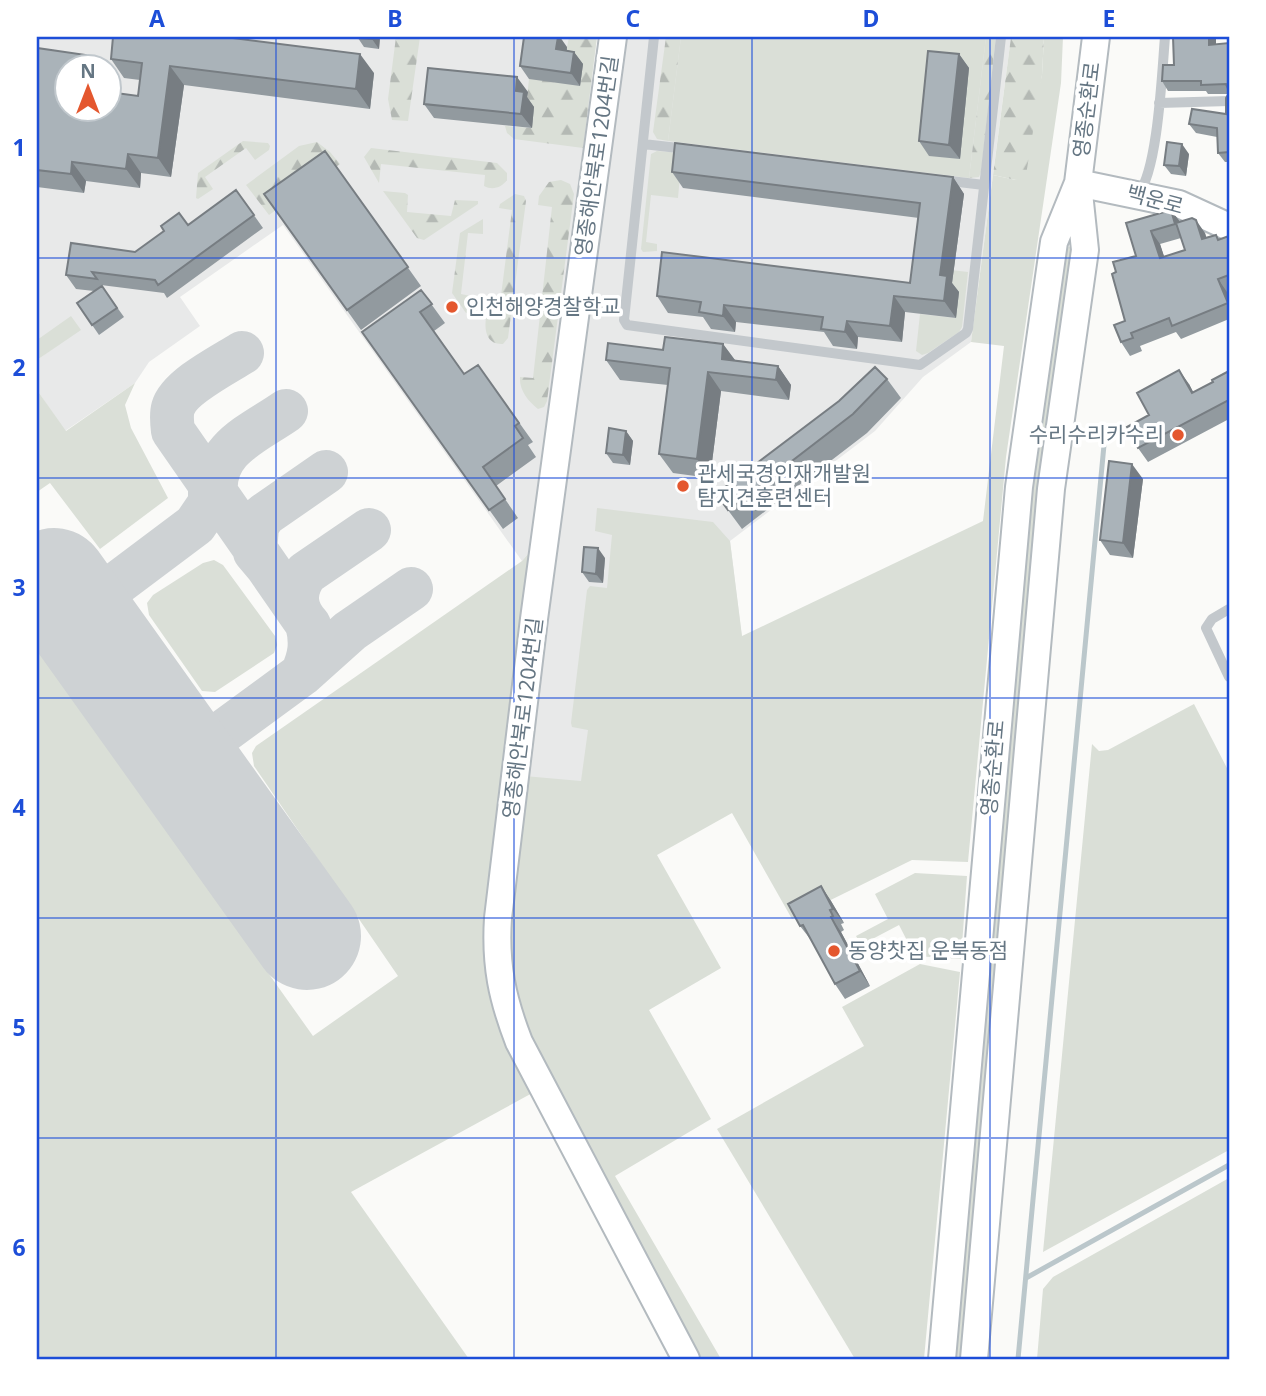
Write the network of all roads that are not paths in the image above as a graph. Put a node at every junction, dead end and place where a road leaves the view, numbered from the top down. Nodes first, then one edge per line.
1 (613, 37) edge
2 (654, 37) edge
3 (1001, 37) edge
4 (1096, 37) edge
5 (1165, 37) edge
6 (1229, 101) edge
7 (1159, 103) junction
8 (643, 144) junction
9 (697, 151) edge
10 (930, 178) edge
11 (1078, 183) junction
12 (984, 185) junction
13 (1138, 195) junction
14 (1229, 227) edge
15 (1229, 609) edge
16 (1229, 677) edge
17 (686, 1359) edge
18 (942, 1359) edge
19 (974, 1359) edge

1 - 17 main road, 영종해안북로1204번길
2 - 8 lane
3 - 12 lane
4 - 11 main road, 영종순환로
5 - 7 lane
6 - 7 lane
7 - 13 lane
8 - 9 lane
8 - 12 lane
10 - 12 lane
11 - 13 main road, 백운로
11 - 18 main road, 영종순환로
11 - 19 main road, 영종순환로
13 - 14 main road, 백운로
15 - 16 lane

